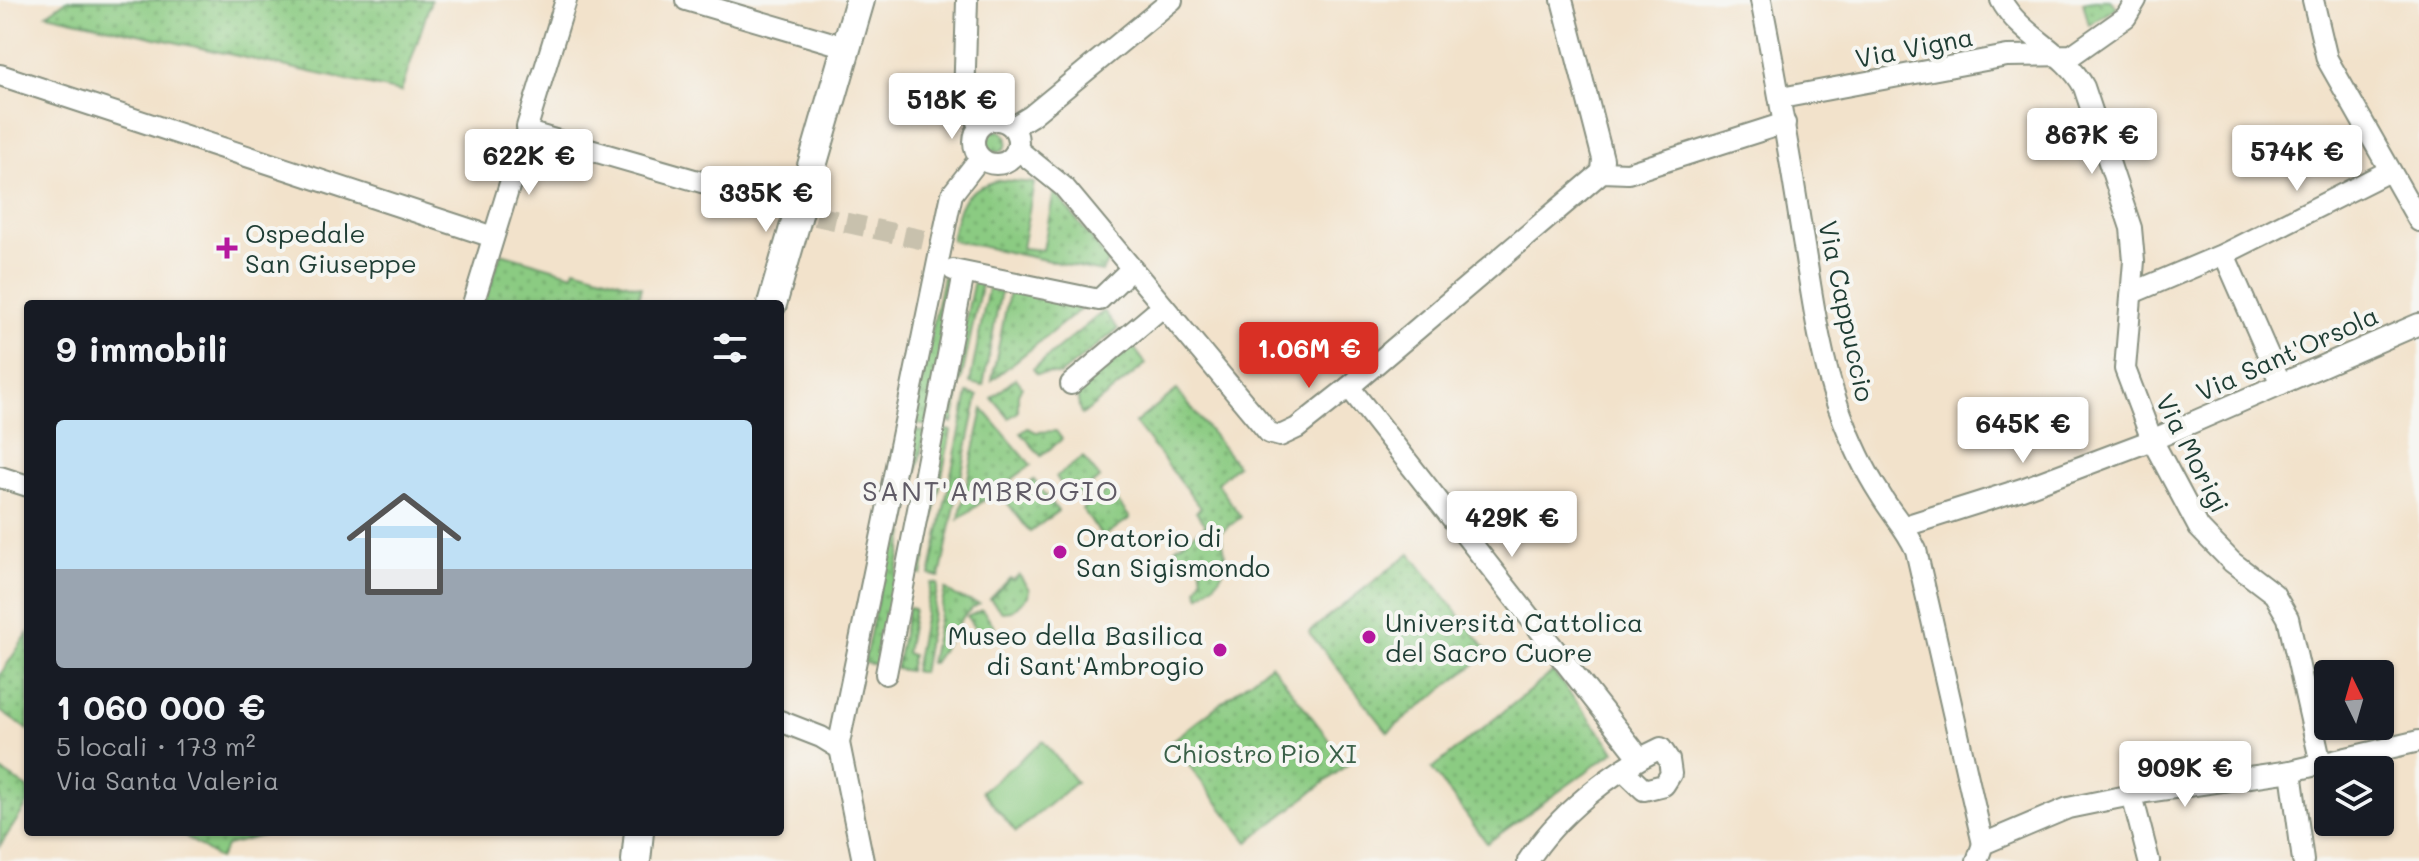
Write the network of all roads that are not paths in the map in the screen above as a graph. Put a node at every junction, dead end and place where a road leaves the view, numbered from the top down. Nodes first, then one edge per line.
1 (566, 0) edge
2 (686, 0) edge
3 (860, 0) edge
4 (967, 0) edge
5 (1172, 0) edge
6 (1562, 0) edge
7 (1761, 0) edge
8 (2001, 0) edge
9 (2136, 0) edge
10 (2313, 0) edge
11 (846, 47) junction
12 (2057, 55) junction
13 (0, 75) edge
14 (1781, 98) junction
15 (1785, 123) junction
16 (981, 125) junction
17 (1013, 127) junction
18 (531, 133) junction
19 (1017, 149) junction
20 (980, 158) junction
21 (2389, 171) junction
22 (1602, 172) junction
23 (799, 210) junction
24 (2417, 214) edge
25 (493, 237) junction
26 (2224, 254) junction
27 (937, 267) junction
28 (964, 273) junction
29 (1125, 275) dead end
30 (2132, 293) junction
31 (474, 300) edge
32 (773, 300) edge
33 (1154, 314) dead end
34 (2419, 324) edge
35 (1071, 384) dead end
36 (2281, 384) junction
37 (1349, 387) junction
38 (2152, 440) junction
39 (0, 477) edge
40 (24, 485) edge
41 (1905, 526) junction
42 (886, 674) dead end
43 (784, 723) edge
44 (2413, 742) edge
45 (839, 748) junction
46 (2319, 756) edge
47 (2354, 756) edge
48 (2314, 766) edge
49 (2291, 771) junction
50 (2132, 795) junction
51 (639, 836) edge
52 (1980, 853) edge
53 (636, 861) edge
54 (863, 861) edge
55 (1528, 861) edge
56 (2149, 861) edge
57 (2303, 861) edge

1 - 18 street
2 - 11 street
3 - 11 street
4 - 16 street
5 - 17 street
6 - 22 street
7 - 14 street, Via Cappuccio
8 - 12 street, Via Morigi
9 - 12 street
10 - 21 street
11 - 23 street
12 - 14 street, Via Vigna
12 - 30 street, Via Morigi
13 - 25 street
14 - 15 street, Via Cappuccio
15 - 22 street
15 - 41 street, Via Cappuccio
16 - 17 street
16 - 20 street
17 - 19 street
18 - 23 street
18 - 25 street
19 - 20 street
19 - 37 street
20 - 27 street
21 - 24 street
21 - 26 street
22 - 37 street
23 - 32 street
25 - 31 street
26 - 30 street
26 - 36 street
27 - 28 street
27 - 45 street
28 - 29 street
28 - 42 street
30 - 38 street, Via Morigi
33 - 35 street
34 - 36 street, Via Sant'Orsola
36 - 38 street, Via Sant'Orsola
37 - 55 street
38 - 41 street, Via Sant'Orsola
38 - 46 street, Via Morigi
39 - 40 street
41 - 52 street, Via Cappuccio
43 - 45 street
44 - 47 street
45 - 54 street
48 - 49 street
49 - 50 street
49 - 57 street
50 - 52 street
50 - 56 street
51 - 53 street

